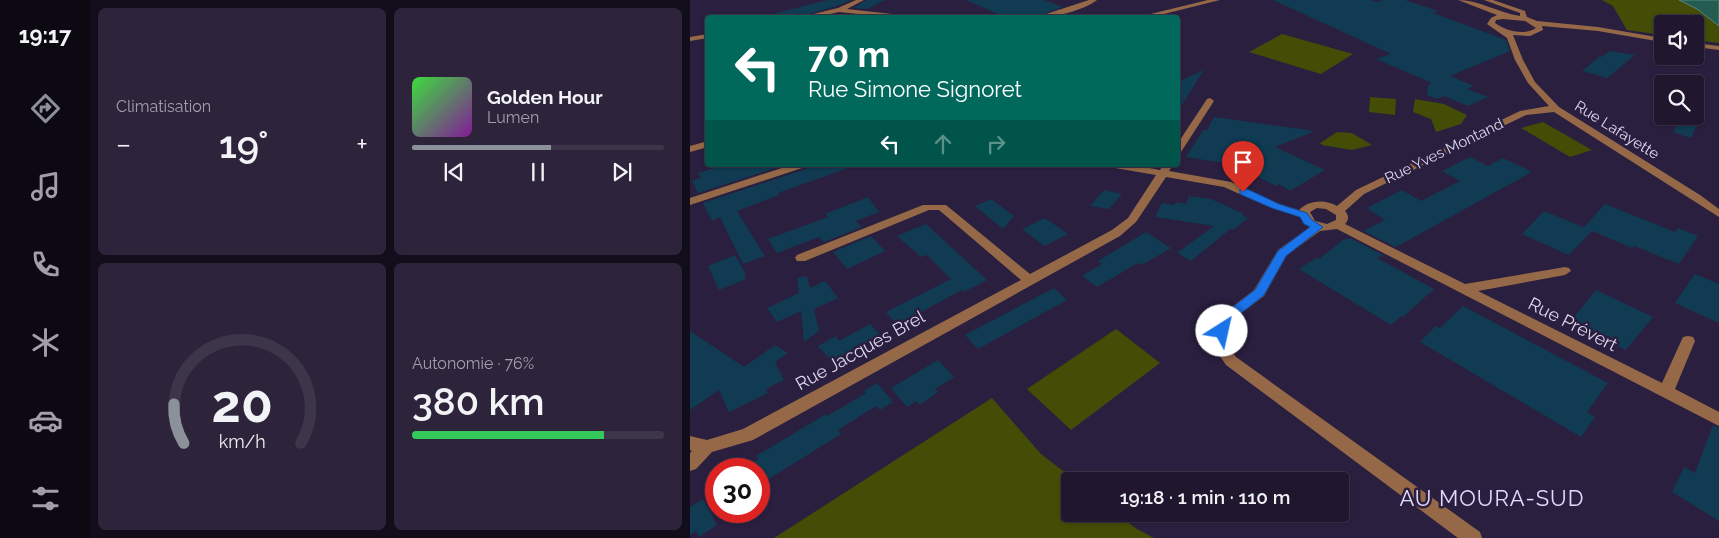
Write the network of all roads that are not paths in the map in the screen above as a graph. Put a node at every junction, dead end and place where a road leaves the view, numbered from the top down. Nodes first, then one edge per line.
1 (861, 0) edge
2 (1094, 0) edge
3 (1217, 0) edge
4 (1461, 0) edge
5 (1487, 0) edge
6 (839, 10) junction
7 (1489, 10) junction
8 (815, 15) edge
9 (893, 15) edge
10 (1049, 15) edge
11 (1150, 15) edge
12 (1498, 17) junction
13 (1509, 17) junction
14 (1524, 18) junction
15 (1537, 27) junction
16 (1504, 31) junction
17 (1527, 34) junction
18 (705, 37) edge
19 (1654, 39) edge
20 (690, 40) edge
21 (1704, 46) edge
22 (1719, 48) edge
23 (1517, 55) junction
24 (1210, 101) dead end
25 (1556, 110) junction
26 (705, 145) edge
27 (1180, 147) edge
28 (690, 149) edge
29 (795, 167) edge
30 (1140, 167) edge
31 (1165, 169) edge
32 (690, 202) edge
33 (1719, 214) edge
34 (1304, 215) junction
35 (1339, 218) junction
36 (1318, 227) junction
37 (801, 258) dead end
38 (1565, 271) dead end
39 (1029, 280) junction
40 (1462, 288) junction
41 (1688, 341) dead end
42 (1666, 392) junction
43 (1719, 419) edge
44 (690, 443) edge
45 (706, 447) junction
46 (690, 464) edge
47 (1473, 538) edge

1 - 6 street
2 - 10 street
3 - 11 street
4 - 7 street
5 - 14 street
6 - 8 street
6 - 9 street
7 - 12 street
7 - 13 street
12 - 13 street
12 - 16 street, Rue Lafayette
13 - 14 street
14 - 15 street
15 - 17 street
15 - 19 street
16 - 17 street
16 - 23 street, Rue Lafayette
17 - 23 street
18 - 20 street
21 - 22 street
23 - 25 street, Rue Lafayette
24 - 27 street
25 - 33 street, Rue Lafayette
25 - 35 street, Rue Yves Montand
26 - 28 street
29 - 32 street
30 - 31 street
31 - 34 street
31 - 39 street, Rue Jacques Brel
34 - 35 street
34 - 36 street
35 - 36 street
35 - 40 street, Rue Prévert
36 - 47 street
37 - 39 street
38 - 40 street, Rue Prévert
39 - 45 street, Rue Jacques Brel
40 - 42 street, Rue Prévert
41 - 42 street
42 - 43 street, Rue Prévert
44 - 45 street
45 - 46 street

